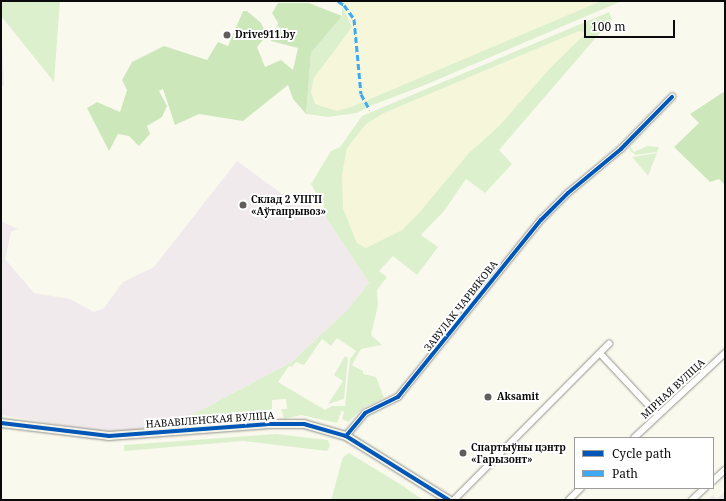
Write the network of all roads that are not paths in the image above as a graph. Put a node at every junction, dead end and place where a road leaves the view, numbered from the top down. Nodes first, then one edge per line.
1 (672, 97) dead end
2 (608, 344) dead end
3 (600, 353) junction
4 (725, 353) edge
5 (658, 415) junction
6 (1, 423) edge
7 (346, 436) junction
8 (635, 437) edge
9 (725, 470) edge
10 (714, 480) edge
11 (580, 489) edge
12 (705, 489) edge
13 (449, 500) edge
14 (454, 500) edge
15 (569, 500) edge
16 (692, 500) edge

1 - 7 street, ЗАВУЛАК ЧАРВЯКОВА
2 - 3 street
3 - 5 street
3 - 14 street
4 - 5 street, МІРНАЯ ВУЛІЦА
5 - 8 street, МІРНАЯ ВУЛІЦА
6 - 7 street, НАВАВІЛЕНСКАЯ ВУЛІЦА
7 - 13 street, НАВАВІЛЕНСКАЯ ВУЛІЦА
9 - 10 street
11 - 15 street
12 - 16 street

